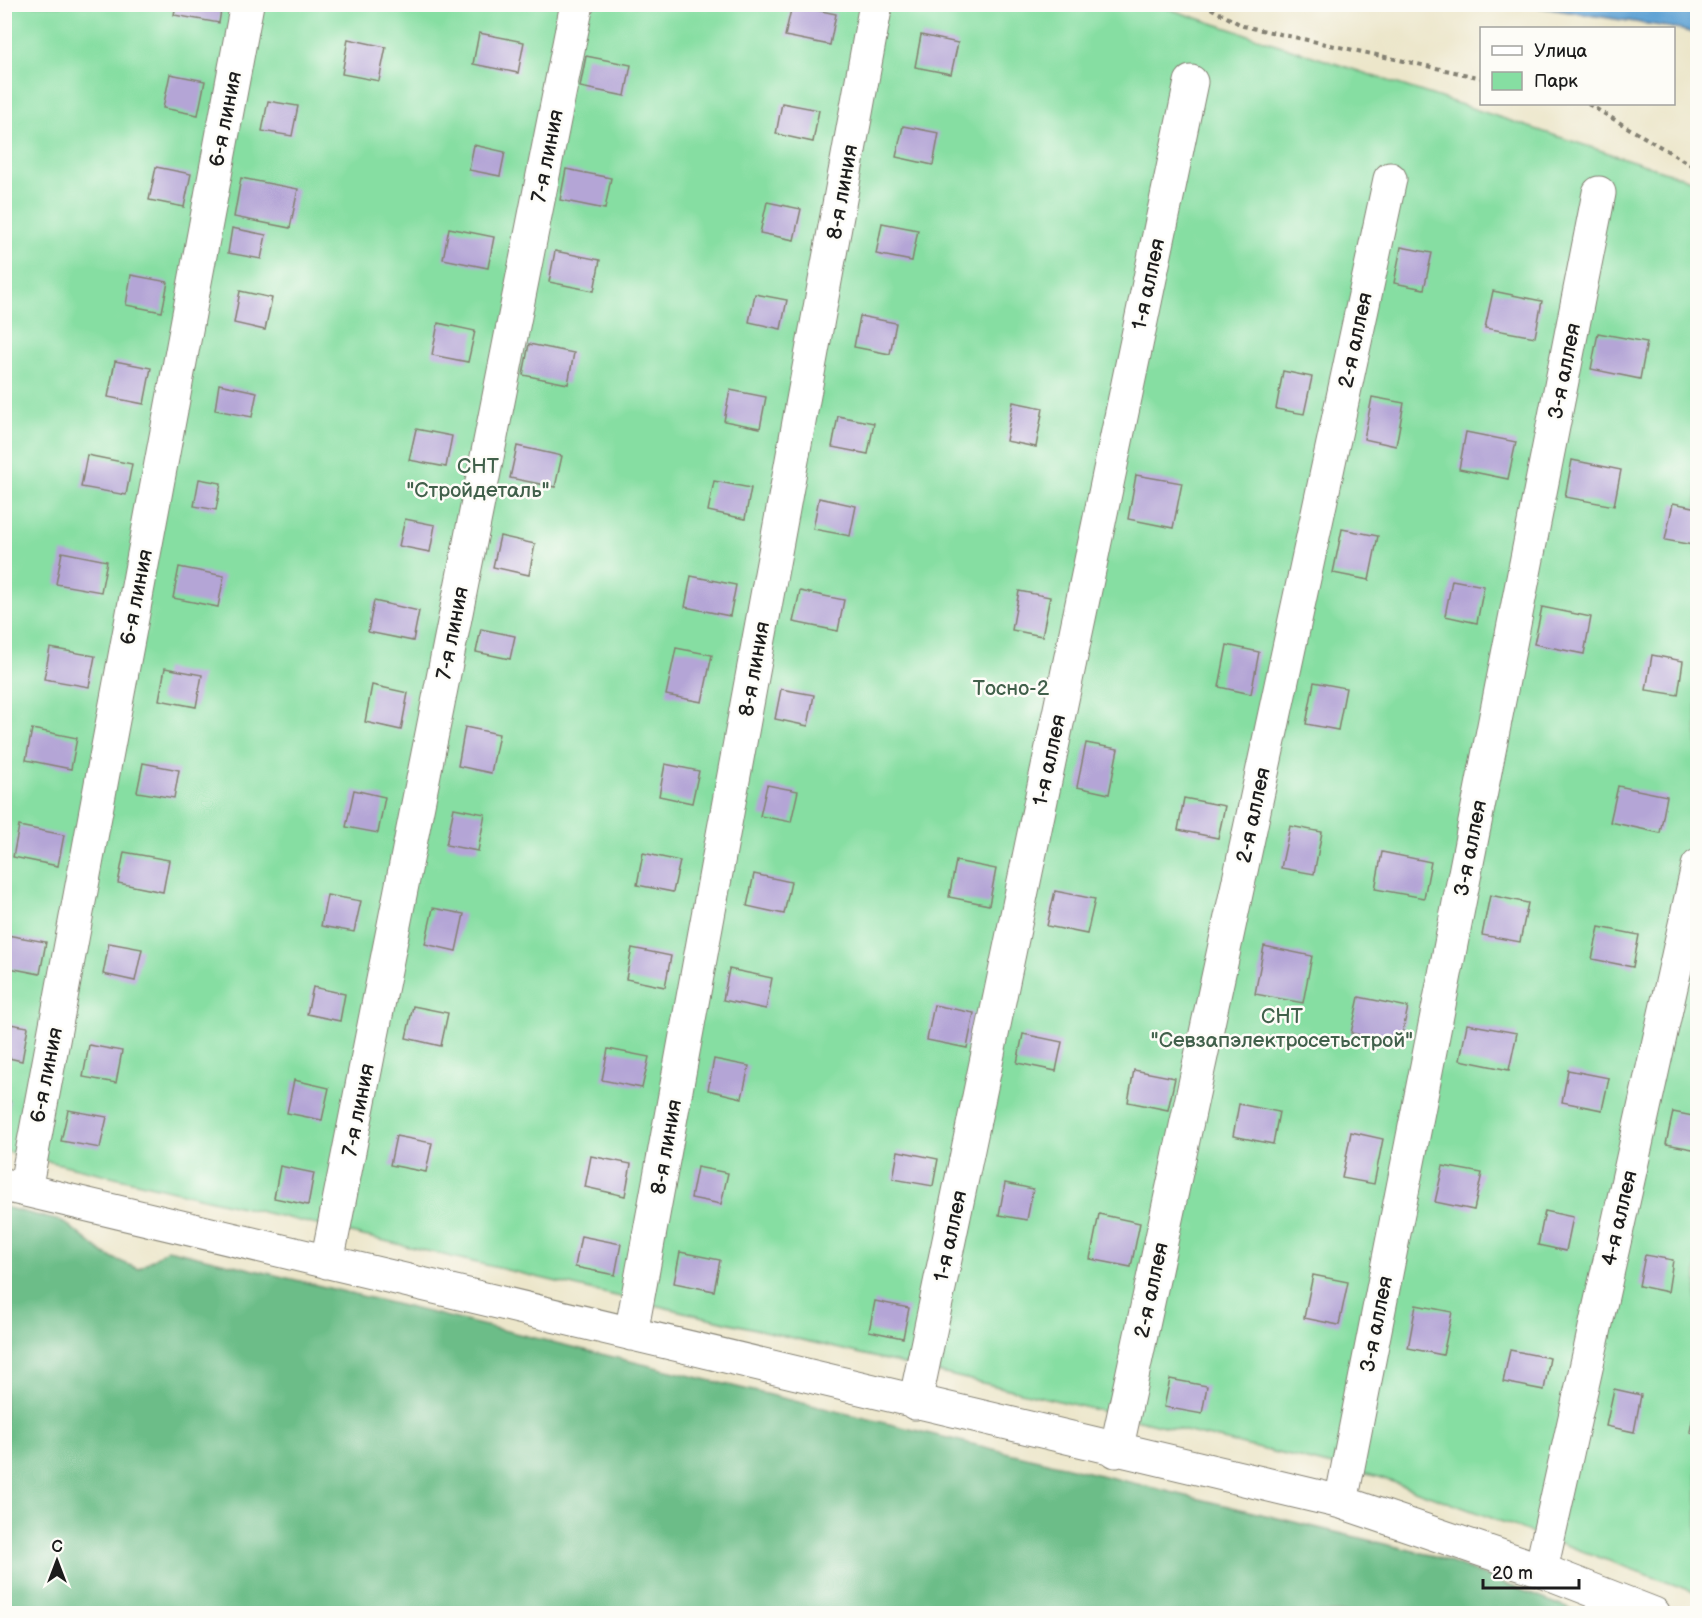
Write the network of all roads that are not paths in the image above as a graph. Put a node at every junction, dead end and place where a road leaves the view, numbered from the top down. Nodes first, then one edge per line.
1 (247, 4) edge
2 (577, 4) edge
3 (876, 4) edge
4 (1191, 82) dead end
5 (1390, 179) dead end
6 (1599, 193) dead end
7 (1698, 866) edge
8 (15, 1187) edge
9 (327, 1262) junction
10 (631, 1335) junction
11 (915, 1403) junction
12 (1116, 1451) junction
13 (1341, 1502) junction
14 (1541, 1570) junction
15 (1654, 1614) edge

1 - 8 street, 6-я линия
2 - 9 street, 7-я линия
3 - 10 street, 8-я линия
4 - 11 street, 1-я аллея
5 - 12 street, 2-я аллея
6 - 13 street, 3-я аллея
7 - 14 street, 4-я аллея
8 - 9 street
9 - 10 street
10 - 11 street
11 - 12 street
12 - 13 street
13 - 14 street
14 - 15 street

